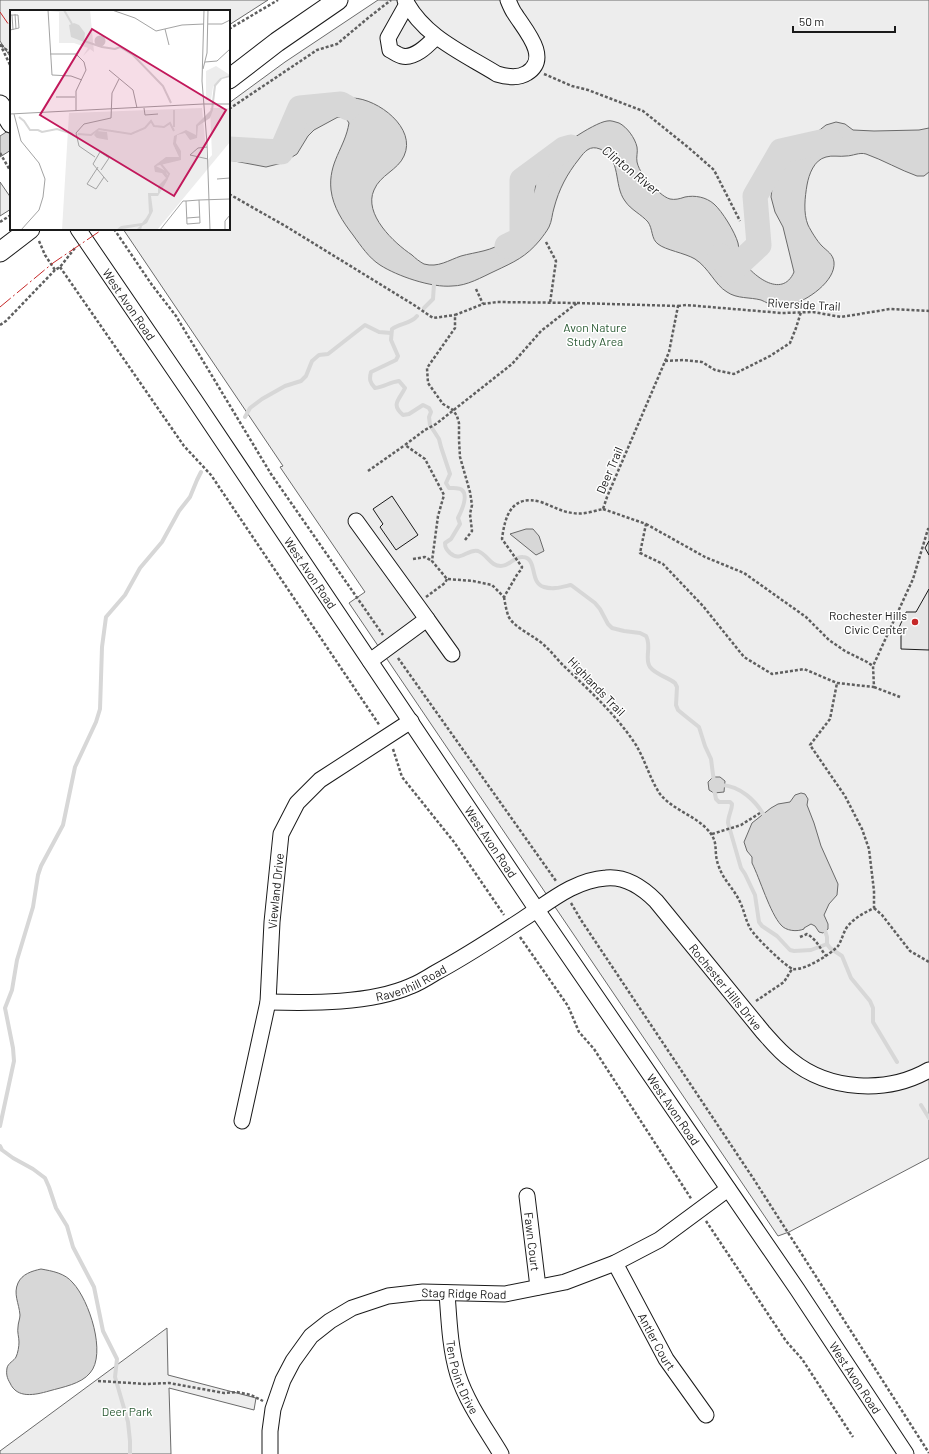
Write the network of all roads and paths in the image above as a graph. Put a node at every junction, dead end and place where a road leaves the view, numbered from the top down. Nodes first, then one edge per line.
1 (270, 0) edge
2 (278, 0) edge
3 (392, 0) edge
4 (508, 0) edge
5 (334, 1) edge
6 (406, 2) edge
7 (271, 4) junction
8 (230, 28) edge
9 (436, 37) junction
10 (0, 44) edge
11 (10, 53) edge
12 (10, 65) edge
13 (532, 69) junction
14 (230, 78) edge
15 (0, 105) edge
16 (230, 108) edge
17 (10, 121) edge
18 (0, 154) edge
19 (10, 170) edge
20 (230, 195) edge
21 (10, 216) edge
22 (740, 221) dead end
23 (0, 222) edge
24 (29, 230) edge
25 (79, 230) edge
26 (115, 230) edge
27 (546, 242) dead end
28 (0, 252) edge
29 (45, 254) dead end
30 (55, 270) junction
31 (476, 289) dead end
32 (550, 303) junction
33 (577, 303) junction
34 (483, 304) junction
35 (678, 306) junction
36 (929, 311) edge
37 (801, 312) junction
38 (455, 315) junction
39 (0, 325) edge
40 (665, 361) junction
41 (453, 410) junction
42 (406, 445) junction
43 (368, 471) dead end
44 (603, 509) junction
45 (356, 521) dead end
46 (646, 524) junction
47 (929, 530) edge
48 (465, 540) dead end
49 (413, 558) dead end
50 (432, 561) junction
51 (447, 579) junction
52 (504, 597) junction
53 (416, 604) junction
54 (427, 619) junction
55 (390, 647) junction
56 (452, 654) dead end
57 (370, 661) junction
58 (873, 666) junction
59 (838, 683) junction
60 (874, 687) junction
61 (900, 697) dead end
62 (411, 721) junction
63 (379, 724) dead end
64 (392, 745) dead end
65 (760, 813) dead end
66 (712, 834) junction
67 (557, 882) dead end
68 (572, 903) dead end
69 (874, 908) junction
70 (537, 910) junction
71 (504, 915) dead end
72 (517, 934) dead end
73 (800, 937) dead end
74 (826, 955) junction
75 (929, 962) edge
76 (792, 969) junction
77 (268, 1002) junction
78 (744, 1008) junction
79 (929, 1070) edge
80 (242, 1121) dead end
81 (728, 1189) junction
82 (527, 1196) dead end
83 (694, 1202) dead end
84 (706, 1221) dead end
85 (615, 1263) junction
86 (538, 1287) junction
87 (447, 1293) junction
88 (98, 1381) dead end
89 (273, 1409) junction
90 (706, 1415) dead end
91 (853, 1437) dead end
92 (929, 1453) edge
93 (270, 1454) edge
94 (501, 1454) edge
95 (906, 1454) edge

1 - 7 path
2 - 7 path
3 - 16 path
4 - 13 street
5 - 14 main road
6 - 9 street
6 - 9 street
7 - 8 path
9 - 13 street
10 - 11 path
10 - 12 path
13 - 22 path
15 - 17 main road
18 - 19 path
20 - 38 path
21 - 23 path
24 - 28 main road
25 - 57 street, West Avon Road
26 - 55 path
27 - 32 path
29 - 30 path
30 - 39 path
30 - 63 path
31 - 34 path
32 - 33 path
32 - 34 path
33 - 35 path
33 - 41 path
34 - 38 path
35 - 37 path, Riverside Trail
35 - 40 path, Deer Trail
36 - 37 path, Riverside Trail
37 - 40 path
38 - 41 path
40 - 44 path, Deer Trail
41 - 42 path
41 - 48 path
42 - 43 path
42 - 50 path
44 - 46 path
44 - 52 path, Deer Trail
45 - 53 street
46 - 58 path
46 - 59 path
47 - 58 path
49 - 50 path
50 - 51 path
51 - 52 path
51 - 53 path
52 - 66 path, Highlands Trail
53 - 54 street
54 - 55 street
54 - 56 street
55 - 57 street
55 - 67 path
57 - 62 street, West Avon Road
58 - 60 path
59 - 60 path
59 - 69 path
60 - 61 path
62 - 70 street, West Avon Road
62 - 77 street, Viewland Drive
64 - 71 path
65 - 66 path
66 - 76 path
68 - 92 path
69 - 74 path
69 - 75 path
70 - 77 street, Ravenhill Road
70 - 78 street, Rochester Hills Drive
70 - 81 street, West Avon Road
72 - 83 path
73 - 74 path
74 - 76 path
76 - 78 path
77 - 80 street, Viewland Drive
78 - 79 street, Rochester Hills Drive
81 - 85 street, Stag Ridge Road
81 - 95 street, West Avon Road
82 - 86 street, Fawn Court
84 - 91 path
85 - 86 street, Stag Ridge Road
85 - 90 street, Antler Court
86 - 87 street, Stag Ridge Road
87 - 89 street, Stag Ridge Road
87 - 94 street, Ten Point Drive
88 - 89 path
89 - 93 street, Stag Ridge Road

